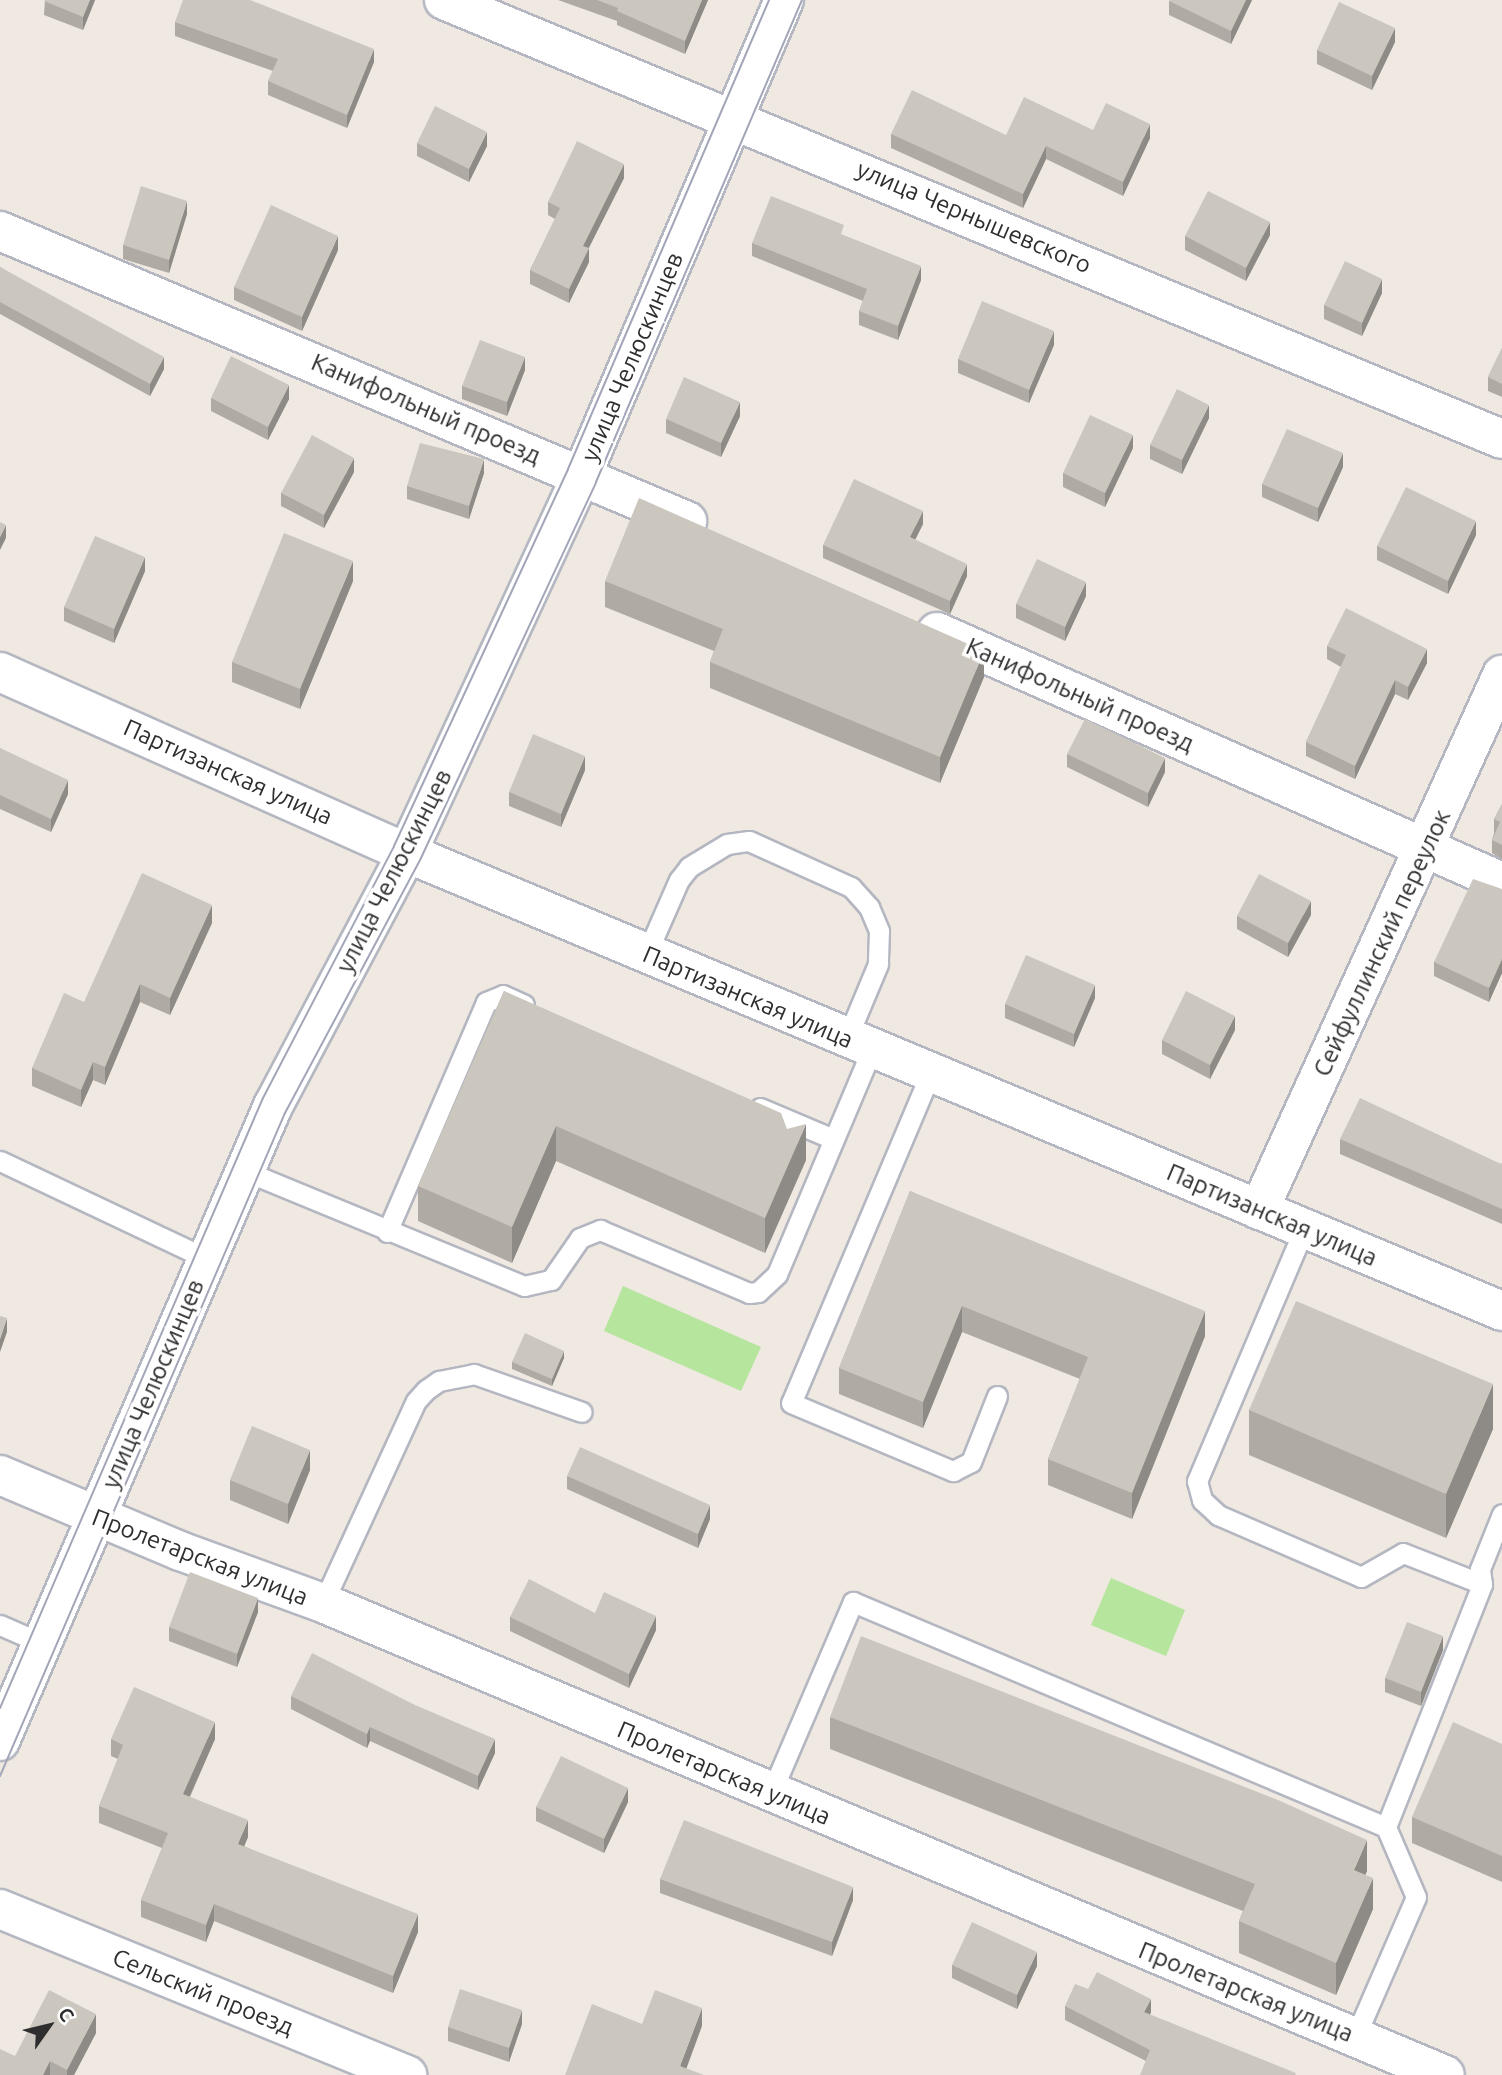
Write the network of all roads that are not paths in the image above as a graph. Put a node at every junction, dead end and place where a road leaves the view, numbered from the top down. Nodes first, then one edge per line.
1 (444, 0) edge
2 (785, 0) edge
3 (732, 117) junction
4 (0, 231) edge
5 (1502, 439) edge
6 (582, 475) junction
7 (720, 536) edge
8 (909, 619) edge
9 (0, 672) edge
10 (1502, 675) edge
11 (1427, 848) junction
12 (407, 853) junction
13 (1502, 882) edge
14 (646, 955) junction
15 (540, 1012) edge
16 (859, 1043) junction
17 (931, 1072) junction
18 (741, 1099) edge
19 (834, 1139) junction
20 (0, 1161) edge
21 (245, 1171) junction
22 (1259, 1210) junction
23 (1304, 1229) junction
24 (387, 1232) junction
25 (208, 1259) junction
26 (1502, 1311) edge
27 (997, 1396) dead end
28 (582, 1412) dead end
29 (0, 1475) edge
30 (1502, 1514) edge
31 (96, 1518) junction
32 (1482, 1584) junction
33 (323, 1603) junction
34 (0, 1625) edge
35 (41, 1643) junction
36 (0, 1741) edge
37 (771, 1793) junction
38 (1386, 1827) junction
39 (0, 1909) edge
40 (1356, 2035) junction
41 (407, 2075) edge
42 (1445, 2075) edge

1 - 3 street, улица Чернышевского
2 - 3 street, улица Челюскинцев
3 - 5 street, улица Чернышевского
3 - 6 street, улица Челюскинцев
4 - 6 street, Канифольный проезд
6 - 7 street, Канифольный проезд
6 - 12 street, улица Челюскинцев
8 - 11 street, Канифольный проезд
9 - 12 street, Партизанская улица
10 - 11 street, Сейфуллинский переулок
11 - 13 street, Канифольный проезд
11 - 22 street, Сейфуллинский переулок
12 - 14 street, Партизанская улица
12 - 21 street, улица Челюскинцев
14 - 16 street, Партизанская улица
14 - 16 lane
15 - 24 lane
16 - 17 street, Партизанская улица
16 - 19 lane
17 - 22 street, Партизанская улица
17 - 27 lane
18 - 19 lane
19 - 24 lane
20 - 25 lane
21 - 24 lane
21 - 25 street, улица Челюскинцев
22 - 23 street, Партизанская улица
23 - 26 street, Партизанская улица
23 - 32 lane
25 - 31 street, улица Челюскинцев
28 - 33 lane
29 - 31 street, Пролетарская улица
30 - 32 lane
31 - 33 street, Пролетарская улица
31 - 35 street, улица Челюскинцев
32 - 38 lane
33 - 37 street, Пролетарская улица
34 - 35 lane
35 - 36 street, улица Челюскинцев
37 - 38 lane
37 - 40 street, Пролетарская улица
38 - 40 lane
39 - 41 street, Сельский проезд
40 - 42 street, Пролетарская улица

